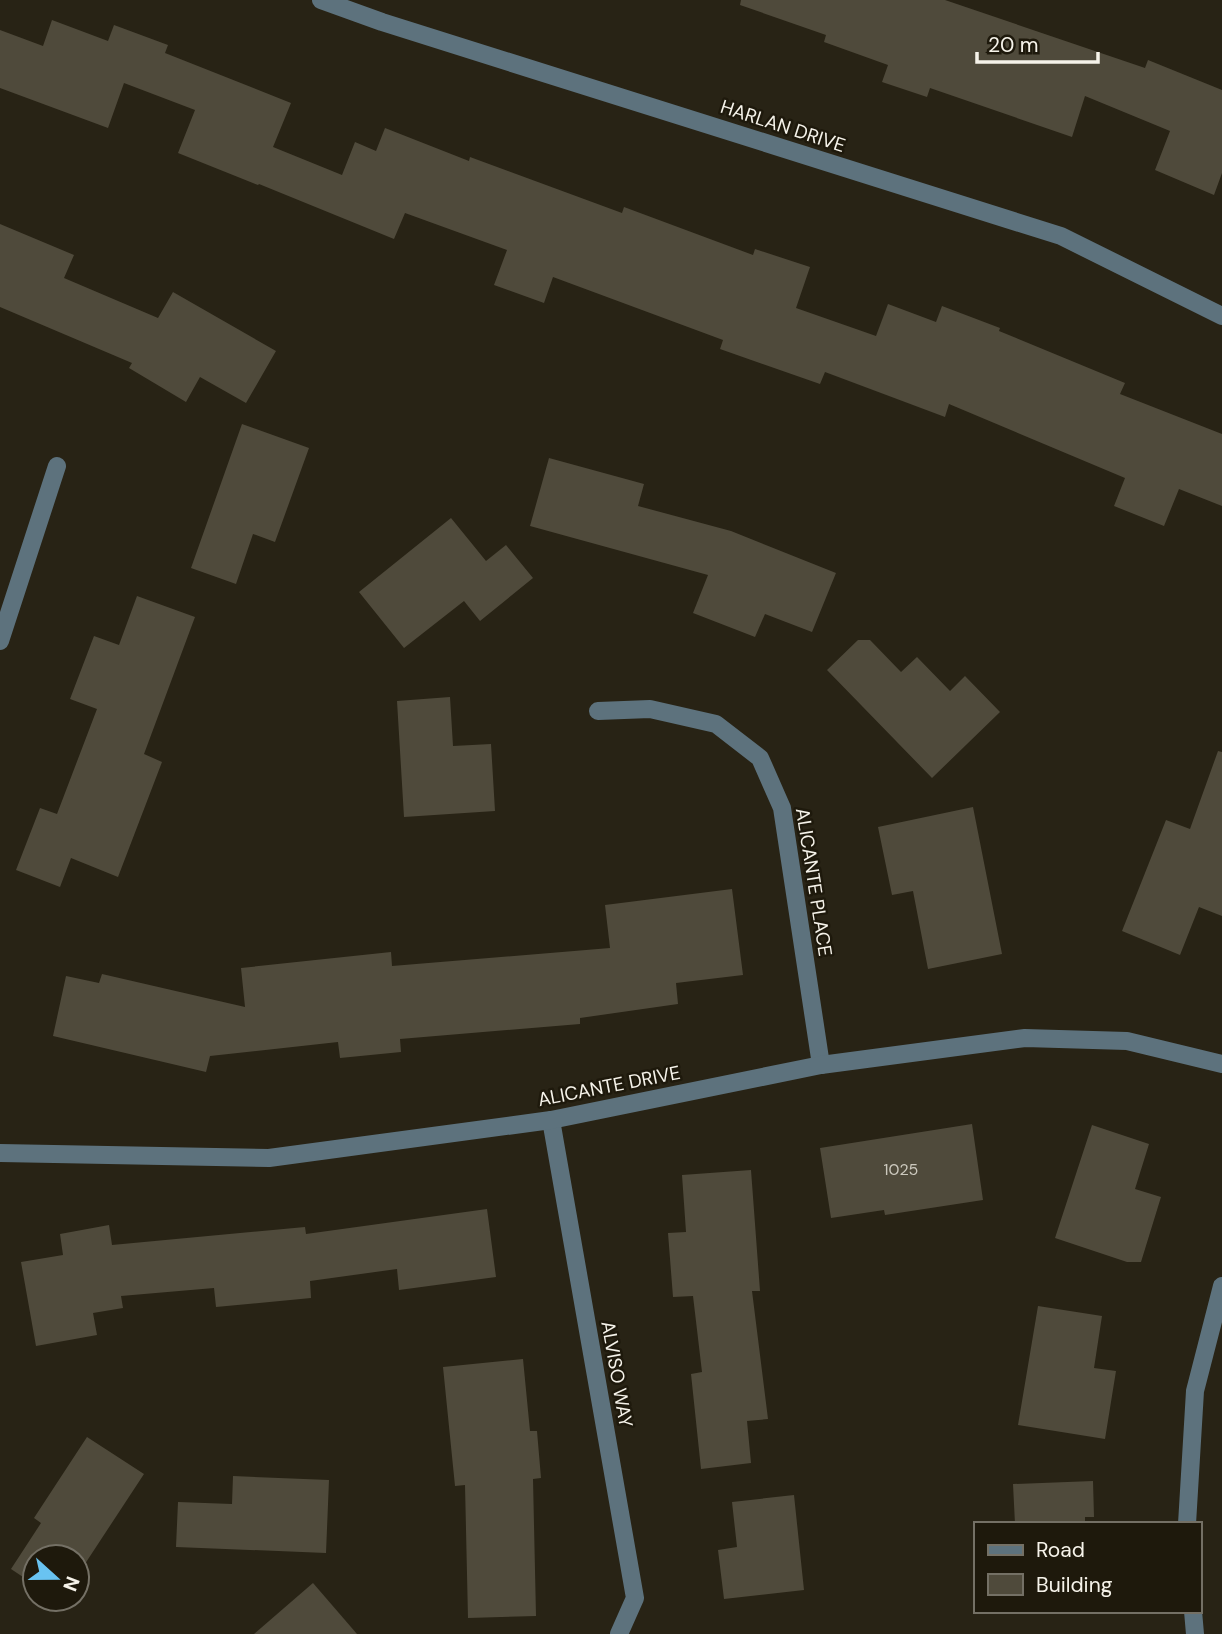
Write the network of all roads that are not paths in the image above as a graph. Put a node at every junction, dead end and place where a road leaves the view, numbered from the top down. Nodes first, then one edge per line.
1 (321, 0) edge
2 (1222, 316) edge
3 (57, 466) dead end
4 (0, 641) edge
5 (598, 711) dead end
6 (1222, 1064) edge
7 (821, 1065) junction
8 (551, 1119) junction
9 (0, 1153) edge
10 (1222, 1286) edge
11 (1187, 1522) edge
12 (1193, 1613) edge
13 (619, 1634) edge
14 (1195, 1634) edge

1 - 2 street, HARLAN DRIVE
3 - 4 street
5 - 7 street, ALICANTE PLACE
6 - 7 street, ALICANTE DRIVE
7 - 8 street, ALICANTE DRIVE
8 - 9 street, ALICANTE DRIVE
8 - 13 street, ALVISO WAY
10 - 11 street
12 - 14 street

